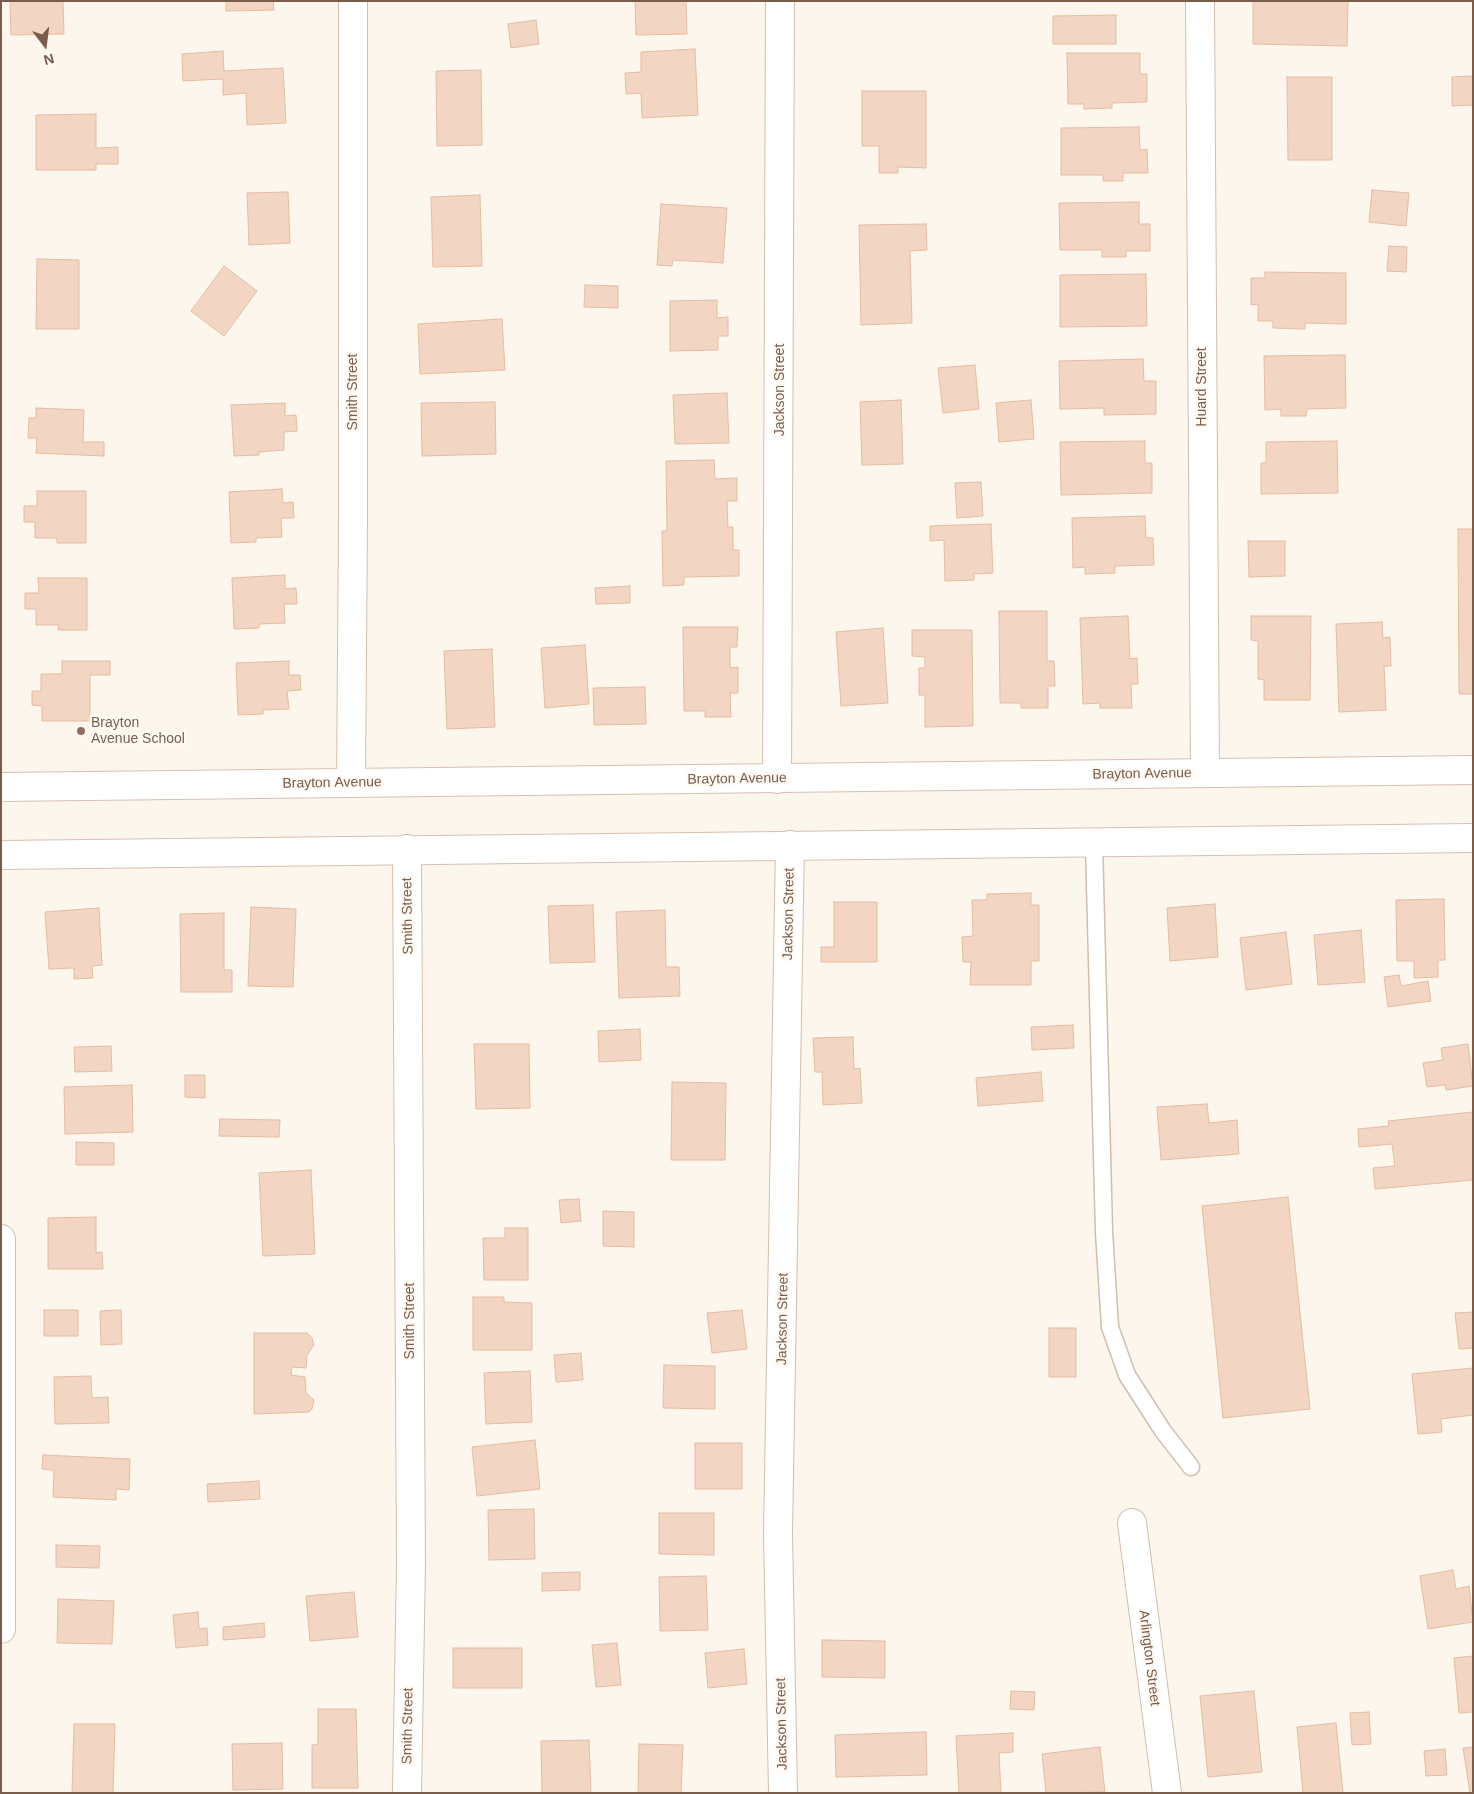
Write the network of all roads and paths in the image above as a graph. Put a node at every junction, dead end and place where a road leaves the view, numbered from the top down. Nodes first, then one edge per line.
1 (353, 1) edge
2 (780, 1) edge
3 (1200, 1) edge
4 (1473, 770) edge
5 (1205, 773) junction
6 (777, 778) junction
7 (350, 783) junction
8 (1, 787) edge
9 (1473, 838) edge
10 (1094, 843) junction
11 (790, 845) junction
12 (407, 849) junction
13 (1, 855) edge
14 (1, 1240) edge
15 (1, 1329) edge
16 (1191, 1466) dead end
17 (1132, 1523) dead end
18 (1, 1629) edge
19 (407, 1793) edge
20 (783, 1793) edge
21 (1167, 1793) edge

1 - 7 street, Smith Street
2 - 6 street, Jackson Street
3 - 5 street, Huard Street
4 - 5 street, Brayton Avenue
5 - 6 street, Brayton Avenue
6 - 7 street, Brayton Avenue
7 - 8 street, Brayton Avenue
9 - 10 street
10 - 11 street
10 - 16 lane
11 - 12 street
11 - 20 street, Jackson Street
12 - 13 street
12 - 19 street, Smith Street
14 - 15 street
15 - 18 street
17 - 21 street, Arlington Street

